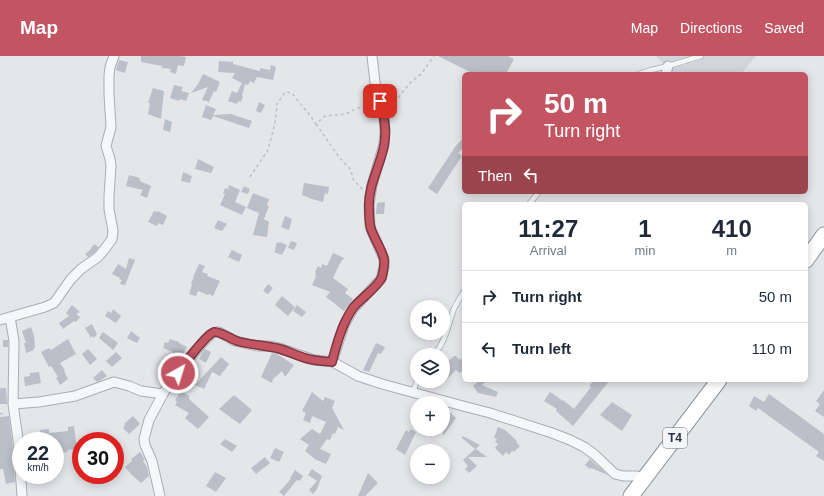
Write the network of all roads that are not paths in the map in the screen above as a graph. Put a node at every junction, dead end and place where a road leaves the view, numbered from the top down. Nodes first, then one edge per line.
1 (114, 56) edge
2 (372, 56) edge
3 (701, 56) edge
4 (667, 70) edge
5 (646, 72) edge
6 (824, 235) edge
7 (808, 257) edge
8 (462, 295) edge
9 (10, 317) junction
10 (0, 320) edge
11 (440, 348) edge
12 (332, 362) junction
13 (717, 382) edge
14 (414, 388) edge
15 (413, 392) junction
16 (163, 394) junction
17 (13, 404) junction
18 (645, 478) junction
19 (22, 496) edge
20 (160, 496) edge
21 (631, 496) edge

1 - 9 street
2 - 12 street
3 - 4 lane
4 - 5 lane
6 - 7 highway
8 - 11 lane
9 - 10 street
9 - 17 street
12 - 15 street
12 - 16 street
13 - 18 highway, T4
14 - 15 lane
15 - 18 street
16 - 17 street
16 - 20 street
17 - 19 street
18 - 21 highway, T4

